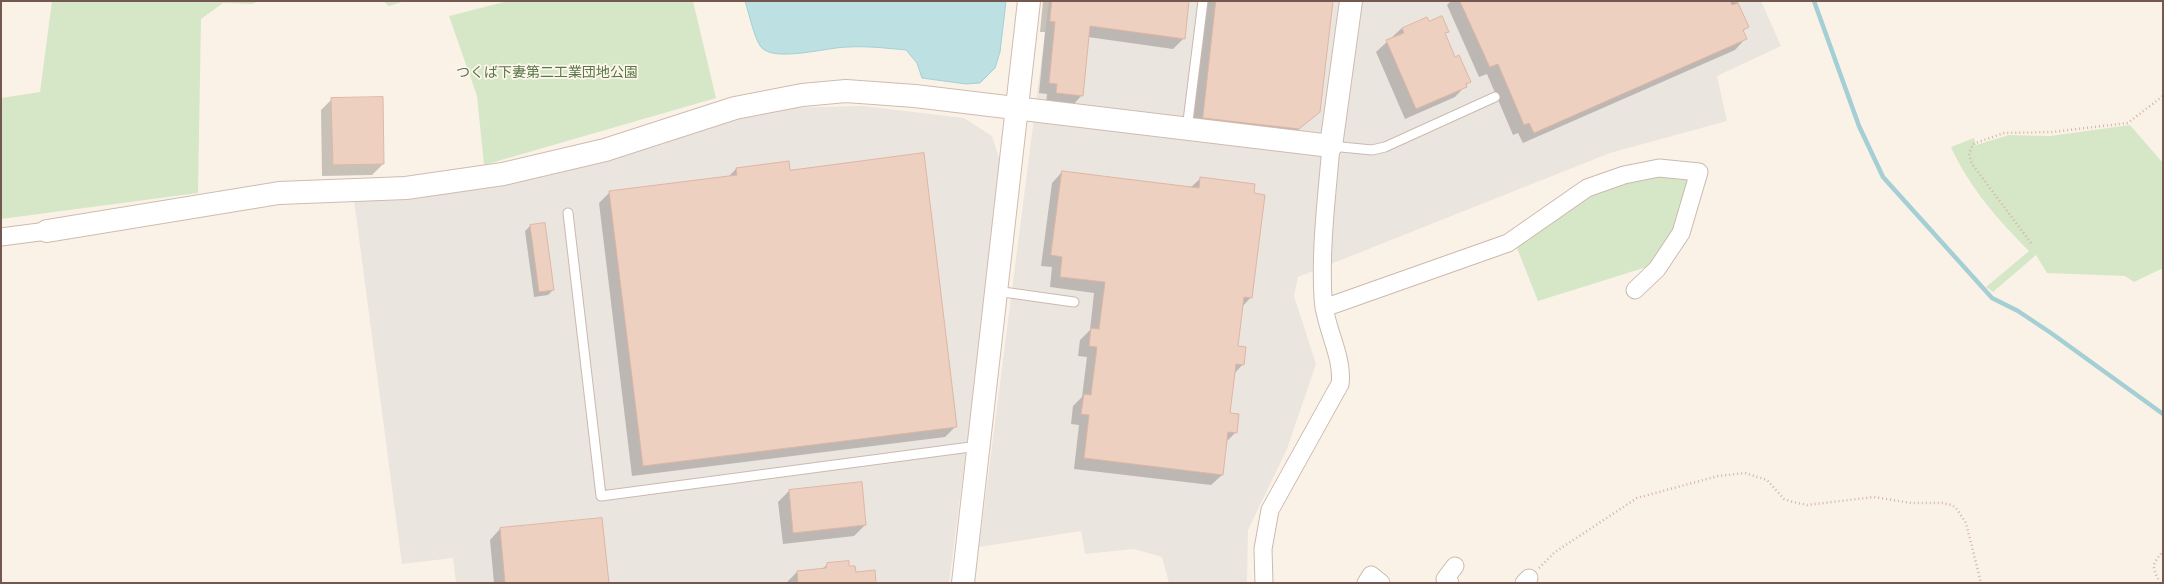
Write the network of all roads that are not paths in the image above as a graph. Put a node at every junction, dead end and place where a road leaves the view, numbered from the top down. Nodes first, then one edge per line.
1 (1030, 1) edge
2 (1203, 1) edge
3 (1351, 1) edge
4 (1495, 97) dead end
5 (1017, 108) junction
6 (1187, 129) junction
7 (1332, 146) junction
8 (568, 213) dead end
9 (46, 231) joint
10 (1, 237) edge
11 (1635, 290) dead end
12 (996, 291) junction
13 (1074, 302) dead end
14 (1324, 308) junction
15 (978, 446) junction
16 (1455, 566) dead end
17 (963, 583) edge
18 (1264, 583) edge
19 (1366, 583) edge
20 (1381, 583) edge
21 (1450, 583) edge

1 - 5 street
2 - 6 lane
3 - 7 street
4 - 7 lane
5 - 6 street
5 - 9 street
5 - 12 street
6 - 7 street
7 - 14 street
8 - 15 lane
9 - 10 street
11 - 14 street
12 - 13 lane
12 - 15 street
14 - 18 street
15 - 17 street
16 - 21 street
19 - 20 street

